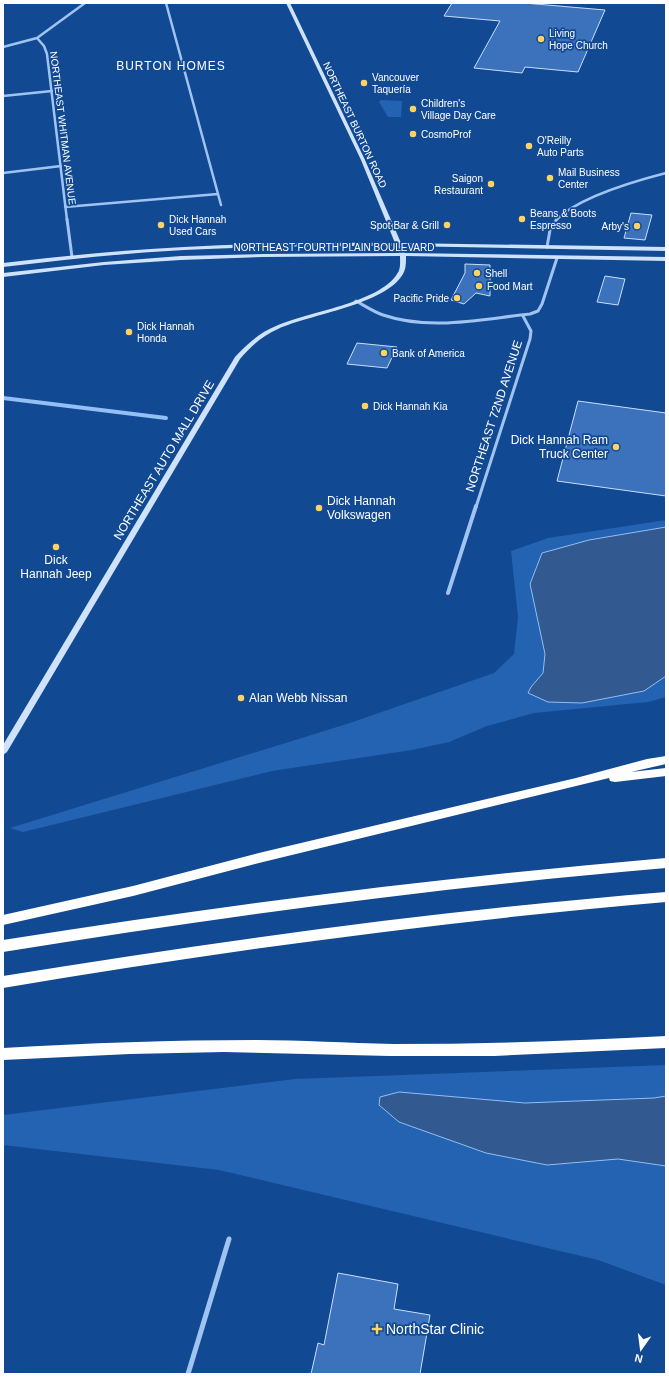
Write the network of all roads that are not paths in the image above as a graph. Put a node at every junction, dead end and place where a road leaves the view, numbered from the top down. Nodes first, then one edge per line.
1 (85, 3) edge
2 (166, 3) edge
3 (288, 3) edge
4 (37, 38) junction
5 (3, 47) edge
6 (52, 91) junction
7 (3, 96) edge
8 (61, 166) junction
9 (3, 173) edge
10 (666, 173) edge
11 (218, 194) junction
12 (221, 205) dead end
13 (66, 207) junction
14 (398, 246) junction
15 (547, 248) junction
16 (666, 249) edge
17 (402, 255) junction
18 (72, 257) junction
19 (557, 258) junction
20 (666, 259) edge
21 (3, 265) edge
22 (3, 270) edge
23 (3, 275) edge
24 (356, 301) junction
25 (523, 316) junction
26 (448, 593) dead end
27 (3, 752) edge
28 (666, 760) edge
29 (666, 772) edge
30 (576, 782) junction
31 (666, 863) edge
32 (666, 897) edge
33 (3, 920) edge
34 (3, 946) edge
35 (3, 982) edge
36 (666, 1042) edge
37 (3, 1054) edge
38 (229, 1239) dead end
39 (188, 1374) edge

1 - 4 street, NORTHEAST WHITMAN AVENUE
2 - 11 street
3 - 14 street, NORTHEAST BURTON ROAD
4 - 5 street
4 - 6 street, NORTHEAST WHITMAN AVENUE
6 - 7 street
6 - 8 street, NORTHEAST WHITMAN AVENUE
8 - 9 street
8 - 13 street, NORTHEAST WHITMAN AVENUE
10 - 15 street
11 - 12 street
11 - 13 street
13 - 18 street, NORTHEAST WHITMAN AVENUE
14 - 15 street, NORTHEAST FOURTH PLAIN BOULEVARD
14 - 17 street, NORTHEAST BURTON ROAD
14 - 18 street, NORTHEAST FOURTH PLAIN BOULEVARD
15 - 16 street, NORTHEAST FOURTH PLAIN BOULEVARD
17 - 19 street, NORTHEAST FOURTH PLAIN BOULEVARD
17 - 23 street, NORTHEAST FOURTH PLAIN BOULEVARD
17 - 24 street, NORTHEAST AUTO MALL DRIVE
18 - 21 street, NORTHEAST FOURTH PLAIN BOULEVARD
18 - 22 street
19 - 20 street, NORTHEAST FOURTH PLAIN BOULEVARD
19 - 25 street
24 - 25 street
24 - 27 street, NORTHEAST AUTO MALL DRIVE
25 - 26 street, NORTHEAST 72ND AVENUE
28 - 30 highway
29 - 30 highway
30 - 33 highway
31 - 34 highway
32 - 35 highway
36 - 37 highway
38 - 39 street

